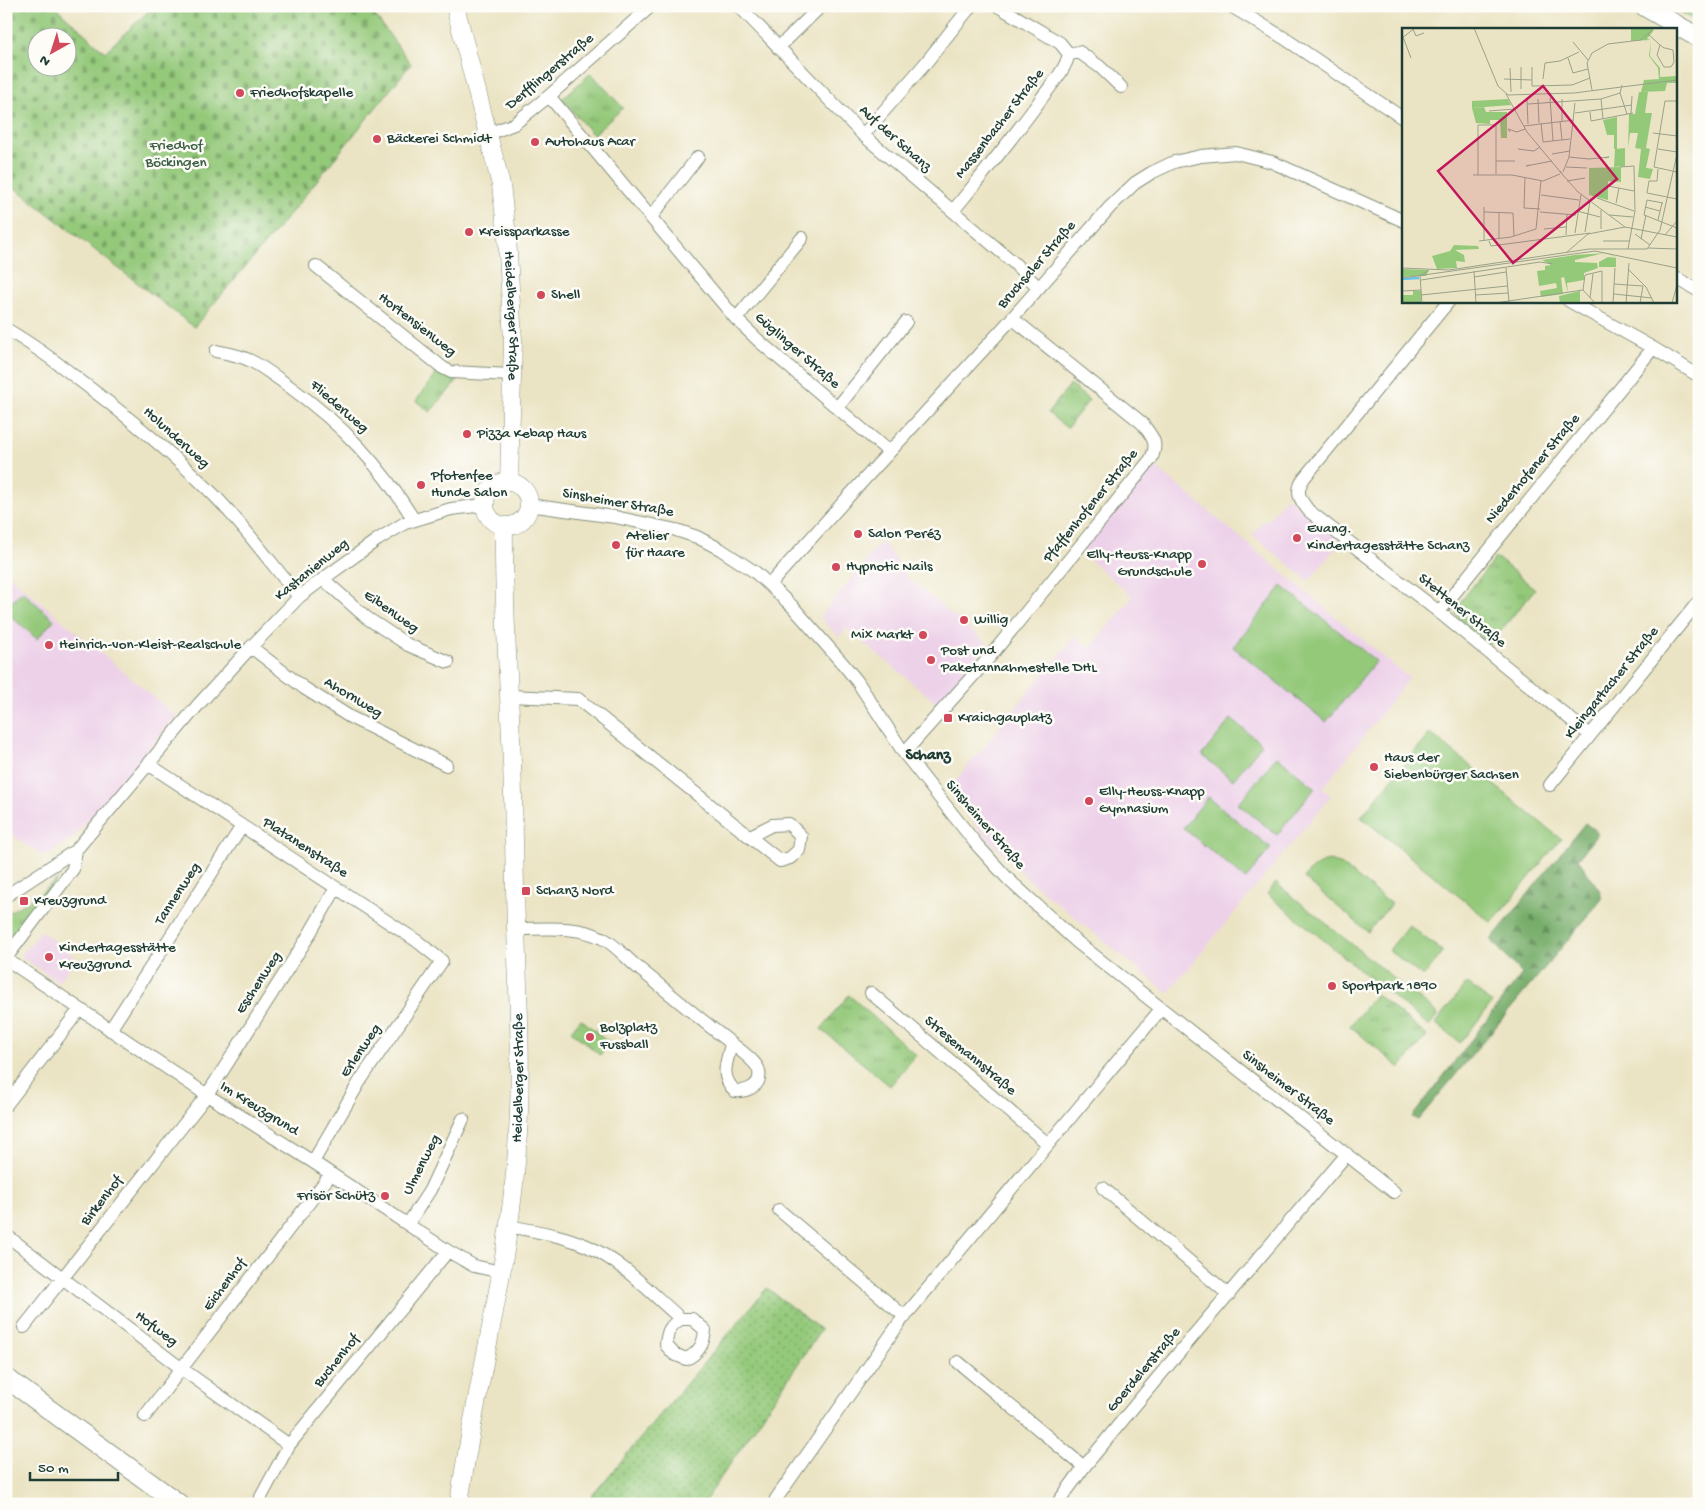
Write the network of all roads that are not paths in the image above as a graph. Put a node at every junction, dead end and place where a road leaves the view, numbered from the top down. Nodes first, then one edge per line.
1 (455, 6) edge
2 (651, 6) edge
3 (739, 6) edge
4 (821, 6) edge
5 (971, 6) edge
6 (998, 6) edge
7 (1231, 6) edge
8 (1644, 6) edge
9 (1699, 38) edge
10 (778, 48) junction
11 (1069, 54) junction
12 (1121, 87) dead end
13 (549, 96) junction
14 (1402, 119) edge
15 (488, 134) junction
16 (863, 135) junction
17 (698, 157) dead end
18 (953, 211) junction
19 (651, 217) junction
20 (1402, 220) edge
21 (802, 238) dead end
22 (316, 266) dead end
23 (1678, 279) edge
24 (1039, 288) junction
25 (1699, 291) edge
26 (1448, 302) edge
27 (1570, 302) edge
28 (1012, 318) junction
29 (736, 319) junction
30 (906, 322) dead end
31 (6, 329) edge
32 (1653, 348) junction
33 (216, 351) dead end
34 (512, 375) junction
35 (1699, 376) edge
36 (837, 408) junction
37 (889, 452) junction
38 (509, 482) junction
39 (529, 505) junction
40 (484, 506) junction
41 (414, 520) junction
42 (504, 526) junction
43 (323, 578) junction
44 (770, 584) junction
45 (300, 598) junction
46 (1699, 601) edge
47 (1439, 612) junction
48 (252, 647) junction
49 (448, 662) dead end
50 (509, 696) junction
51 (1590, 736) junction
52 (904, 753) junction
53 (148, 764) junction
54 (446, 765) dead end
55 (1550, 786) dead end
56 (242, 826) junction
57 (750, 836) dead end
58 (76, 850) junction
59 (336, 888) junction
60 (6, 896) edge
61 (516, 929) junction
62 (6, 959) edge
63 (442, 961) joint
64 (872, 994) dead end
65 (80, 1009) junction
66 (1161, 1010) junction
67 (110, 1030) junction
68 (731, 1044) dead end
69 (206, 1095) junction
70 (6, 1106) edge
71 (463, 1118) dead end
72 (1048, 1144) junction
73 (1347, 1154) junction
74 (313, 1162) junction
75 (331, 1174) junction
76 (1103, 1188) dead end
77 (1394, 1192) dead end
78 (779, 1210) dead end
79 (408, 1224) junction
80 (508, 1226) junction
81 (6, 1235) edge
82 (448, 1252) junction
83 (501, 1272) junction
84 (62, 1278) junction
85 (1229, 1295) junction
86 (905, 1317) junction
87 (681, 1319) dead end
88 (24, 1328) dead end
89 (958, 1362) dead end
90 (182, 1369) junction
91 (6, 1378) edge
92 (6, 1392) edge
93 (144, 1416) dead end
94 (290, 1445) junction
95 (1084, 1467) junction
96 (261, 1497) dead end
97 (462, 1503) edge
98 (160, 1504) edge
99 (179, 1504) edge
100 (779, 1504) edge
101 (1057, 1504) edge

1 - 15 main road, Heidelberger Straße
2 - 13 street, Derfflingerstraße
3 - 10 street, Auf der Schanz
4 - 10 street
5 - 16 street
6 - 11 street
7 - 14 street
8 - 9 main road
10 - 16 street, Auf der Schanz
11 - 12 street
11 - 18 street, Massenbacher Straße
13 - 15 street, Derfflingerstraße
13 - 19 street, Güglinger Straße
15 - 34 main road, Heidelberger Straße
16 - 18 street, Auf der Schanz
17 - 19 street
18 - 24 street, Auf der Schanz
19 - 29 street, Güglinger Straße
20 - 24 street, Bruchsaler Straße
21 - 29 street, Güglinger Straße
22 - 34 street, Hortensienweg
23 - 25 street
24 - 28 street, Bruchsaler Straße
26 - 47 street, Stettener Straße
27 - 32 street
28 - 37 street, Bruchsaler Straße
28 - 52 street, Pfaffenhofener Straße
29 - 36 street, Güglinger Straße
30 - 36 street, Güglinger Straße
31 - 45 street, Holunderweg
32 - 35 street
32 - 47 street, Niederhofener Straße
33 - 41 street, Fliederweg
34 - 38 main road, Heidelberger Straße
36 - 37 street, Güglinger Straße
37 - 44 street, Bruchsaler Straße
38 - 39 main road
38 - 40 main road
39 - 42 main road
39 - 44 street, Sinsheimer Straße
40 - 41 street, Kastanienweg
40 - 42 main road
41 - 43 street, Kastanienweg
42 - 50 main road, Heidelberger Straße
43 - 45 street, Kastanienweg
43 - 49 street, Eibenweg
44 - 52 street, Sinsheimer Straße
45 - 48 street, Kastanienweg
46 - 51 street, Kleingartacher Straße
47 - 51 street, Stettener Straße
48 - 53 street, Kastanienweg
48 - 54 street, Ahornweg
50 - 57 street
50 - 61 main road, Heidelberger Straße
51 - 55 street, Kleingartacher Straße
52 - 66 street, Sinsheimer Straße
53 - 56 street, Platanenstraße
53 - 58 street, Kastanienweg
56 - 59 street, Platanenstraße
56 - 67 street, Tannenweg
58 - 60 street, Kastanienweg
58 - 62 street, Kastanienweg
59 - 63 street, Platanenstraße
59 - 69 street, Eschenweg
61 - 68 street
61 - 80 main road, Heidelberger Straße
62 - 65 street, Im Kreuzgrund
63 - 74 street, Erlenweg
64 - 72 street, Stresemannstraße
65 - 67 street, Im Kreuzgrund
65 - 70 street
66 - 72 street
66 - 73 street, Sinsheimer Straße
67 - 69 street, Im Kreuzgrund
69 - 74 street, Im Kreuzgrund
69 - 84 street, Birkenhof
71 - 79 street, Ulmenweg
72 - 86 street
73 - 77 street, Sinsheimer Straße
73 - 85 street, Goerdelerstraße
74 - 75 street, Im Kreuzgrund
75 - 79 street, Im Kreuzgrund
75 - 90 street, Eichenhof
76 - 85 street
78 - 86 street
79 - 82 street, Im Kreuzgrund
80 - 83 main road, Heidelberger Straße
80 - 87 street
81 - 84 street, Hofweg
82 - 83 street, Im Kreuzgrund
82 - 94 street, Buchenhof
83 - 97 main road, Heidelberger Straße
84 - 88 street, Birkenhof
84 - 90 street, Hofweg
85 - 95 street, Goerdelerstraße
86 - 100 street
89 - 95 street
90 - 93 street, Eichenhof
90 - 94 street, Hofweg
91 - 99 main road
92 - 98 main road
94 - 96 street, Buchenhof
95 - 101 street, Goerdelerstraße

